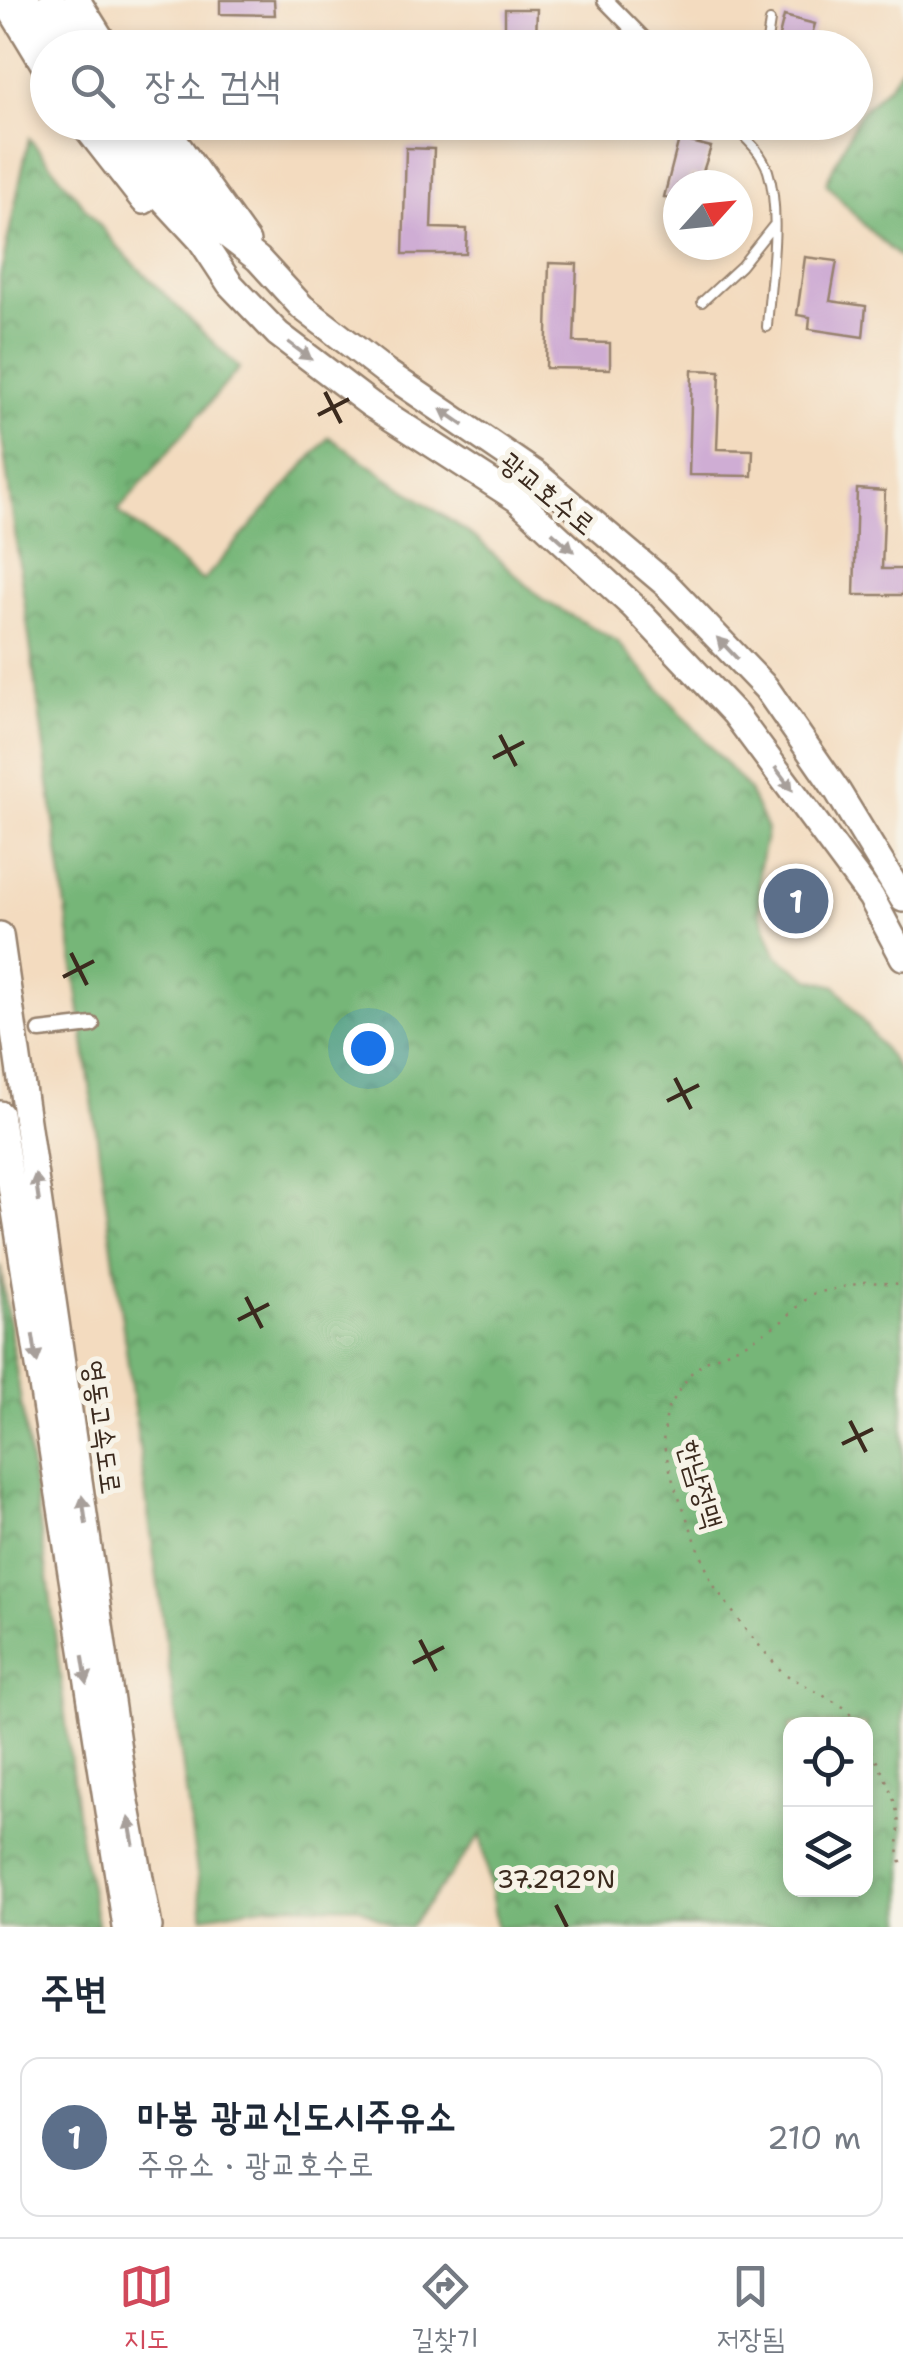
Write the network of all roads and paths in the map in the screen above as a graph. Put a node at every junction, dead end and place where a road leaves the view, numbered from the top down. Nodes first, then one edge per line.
1 (5, 0) edge
2 (27, 0) edge
3 (52, 0) edge
4 (77, 0) edge
5 (605, 0) edge
6 (770, 21) dead end
7 (45, 30) edge
8 (71, 30) edge
9 (96, 30) edge
10 (634, 30) edge
11 (769, 30) edge
12 (30, 41) edge
13 (97, 140) edge
14 (124, 140) edge
15 (144, 140) edge
16 (174, 140) edge
17 (748, 140) edge
18 (171, 191) junction
19 (773, 226) junction
20 (258, 259) junction
21 (230, 284) junction
22 (702, 302) dead end
23 (767, 327) dead end
24 (903, 900) edge
25 (0, 935) edge
26 (903, 957) edge
27 (92, 1024) dead end
28 (40, 1031) dead end
29 (0, 1114) edge
30 (903, 1284) edge
31 (852, 1717) edge
32 (873, 1755) edge
33 (903, 1867) edge
34 (126, 1927) edge
35 (149, 1927) edge

1 - 12 highway
2 - 7 highway
3 - 8 highway
4 - 9 highway
5 - 10 street
6 - 11 lane
13 - 21 highway
14 - 18 highway, 광교호수로
15 - 18 highway, 광교호수로
16 - 20 highway
17 - 19 lane
18 - 20 highway, 광교호수로
18 - 21 highway, 광교호수로
19 - 22 lane
19 - 23 lane
24 -> 20 highway, 광교호수로
21 -> 26 highway, 광교호수로
35 -> 25 highway, 영동고속도로
27 - 28 street
29 -> 34 highway, 영동고속도로
30 - 31 path, 한남정맥
32 - 33 path

